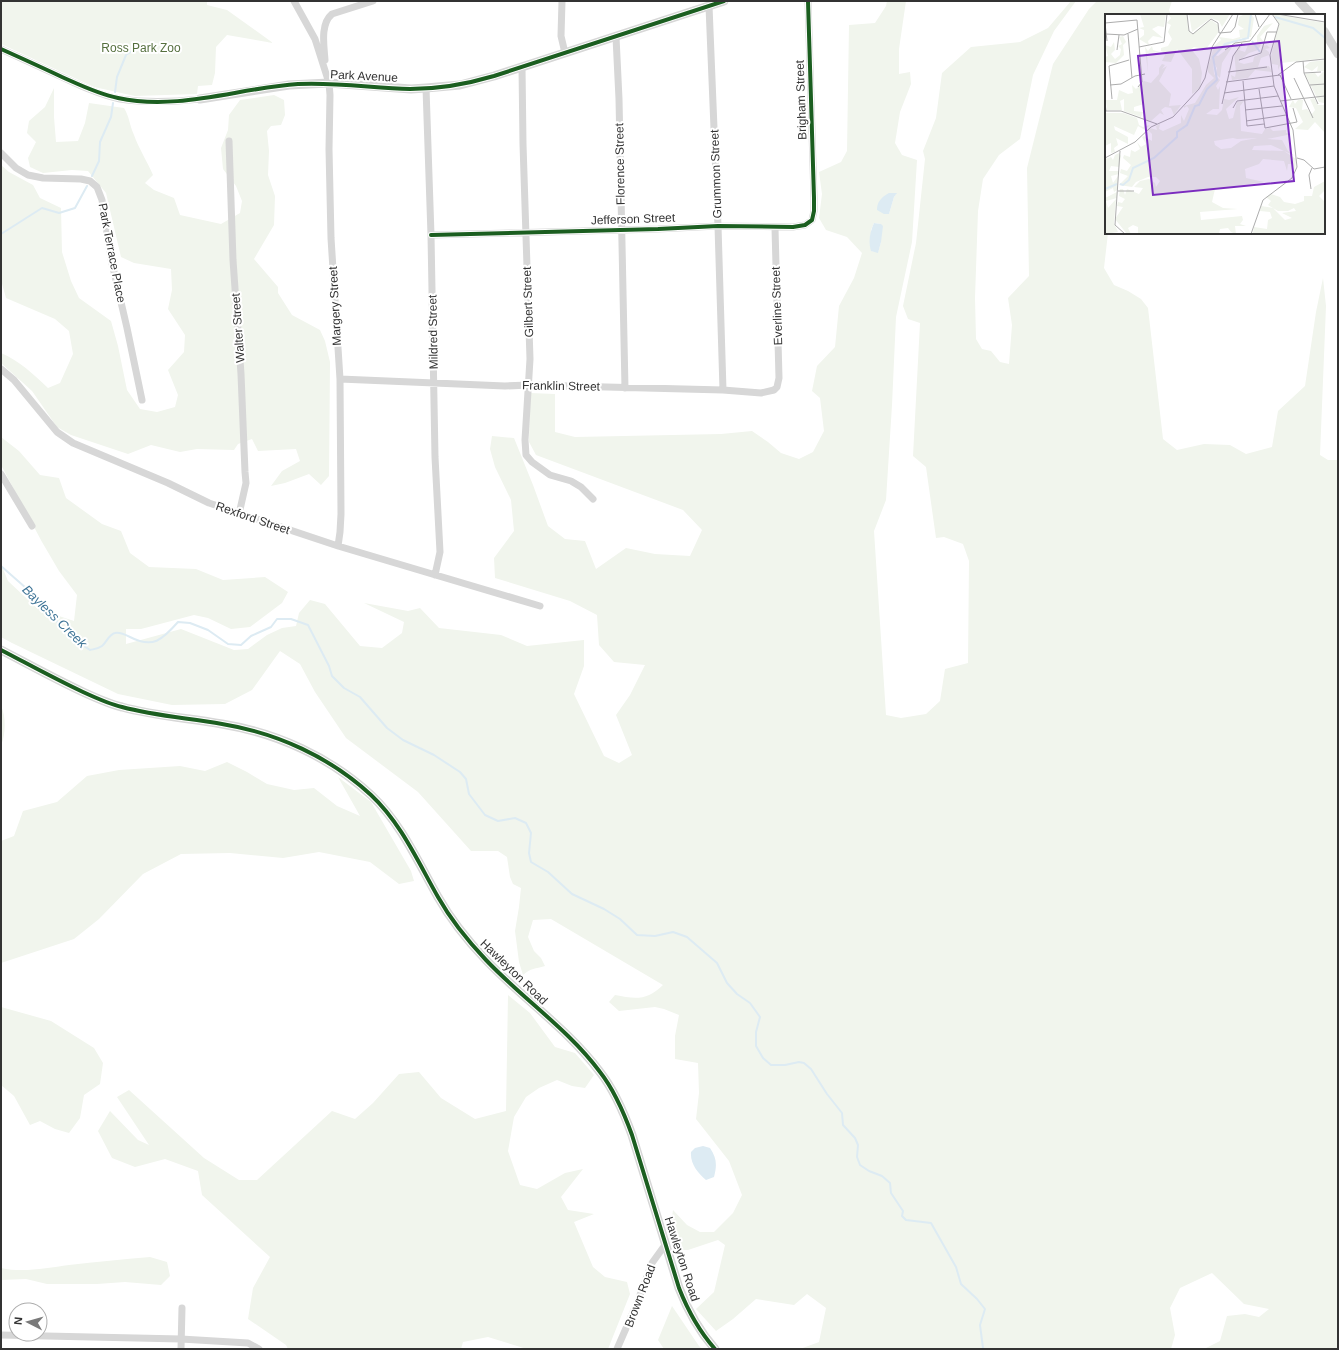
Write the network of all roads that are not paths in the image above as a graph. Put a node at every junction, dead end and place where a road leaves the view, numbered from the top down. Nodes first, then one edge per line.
1 (294, 1) edge
2 (373, 1) edge
3 (562, 1) edge
4 (724, 1) edge
5 (808, 1) edge
6 (1299, 1) edge
7 (709, 6) junction
8 (1311, 14) edge
9 (1325, 33) edge
10 (616, 36) junction
11 (1, 49) edge
12 (565, 53) junction
13 (1338, 54) edge
14 (325, 67) junction
15 (522, 67) junction
16 (329, 83) junction
17 (426, 88) junction
18 (200, 99) joint
19 (229, 141) dead end
20 (1, 153) edge
21 (814, 198) joint
22 (718, 226) junction
23 (775, 228) junction
24 (622, 230) junction
25 (526, 233) junction
26 (432, 235) junction
27 (1, 369) edge
28 (340, 379) junction
29 (433, 383) junction
30 (778, 384) joint
31 (529, 385) junction
32 (625, 388) junction
33 (723, 390) junction
34 (142, 400) dead end
35 (1, 474) edge
36 (593, 499) dead end
37 (239, 514) junction
38 (32, 526) dead end
39 (338, 546) junction
40 (435, 575) junction
41 (540, 606) dead end
42 (1, 650) edge
43 (665, 1245) junction
44 (182, 1308) dead end
45 (1, 1335) edge
46 (181, 1339) junction
47 (181, 1349) edge
48 (259, 1349) edge
49 (617, 1349) edge
50 (715, 1349) edge

1 - 14 street
2 - 14 street
3 - 12 street
4 - 7 street, Park Avenue
5 - 21 street, Brigham Street
6 - 8 street
7 - 10 street, Park Avenue
7 - 22 street, Grummon Street
9 - 13 street
10 - 12 street, Park Avenue
10 - 24 street, Florence Street
11 - 18 street, Park Avenue
12 - 15 street, Park Avenue
14 - 16 street, Margery Street
15 - 17 street, Park Avenue
15 - 25 street, Gilbert Street
16 - 17 street, Park Avenue
16 - 18 street, Park Avenue
16 - 28 street, Margery Street
17 - 26 street, Mildred Street
19 - 37 street, Walter Street
20 - 34 street, Park Terrace Place
21 - 23 street, Jefferson Street
22 - 23 street, Jefferson Street
22 - 24 street, Jefferson Street
22 - 33 street, Grummon Street
23 - 30 street, Everline Street
24 - 25 street, Jefferson Street
24 - 32 street, Florence Street
25 - 26 street, Jefferson Street
25 - 31 street, Gilbert Street
26 - 29 street, Mildred Street
27 - 37 street, Rexford Street
28 - 29 street, Franklin Street
28 - 39 street, Margery Street
29 - 31 street, Franklin Street
29 - 40 street, Mildred Street
30 - 33 street, Franklin Street
31 - 32 street, Franklin Street
31 - 36 street, Gilbert Street
32 - 33 street, Franklin Street
35 - 38 street
37 - 39 street, Rexford Street
39 - 40 street, Rexford Street
40 - 41 street, Rexford Street
42 - 43 street, Hawleyton Road
43 - 49 street, Brown Road
43 - 50 street, Hawleyton Road
44 - 46 street
45 - 46 street
46 - 47 street
46 - 48 street

